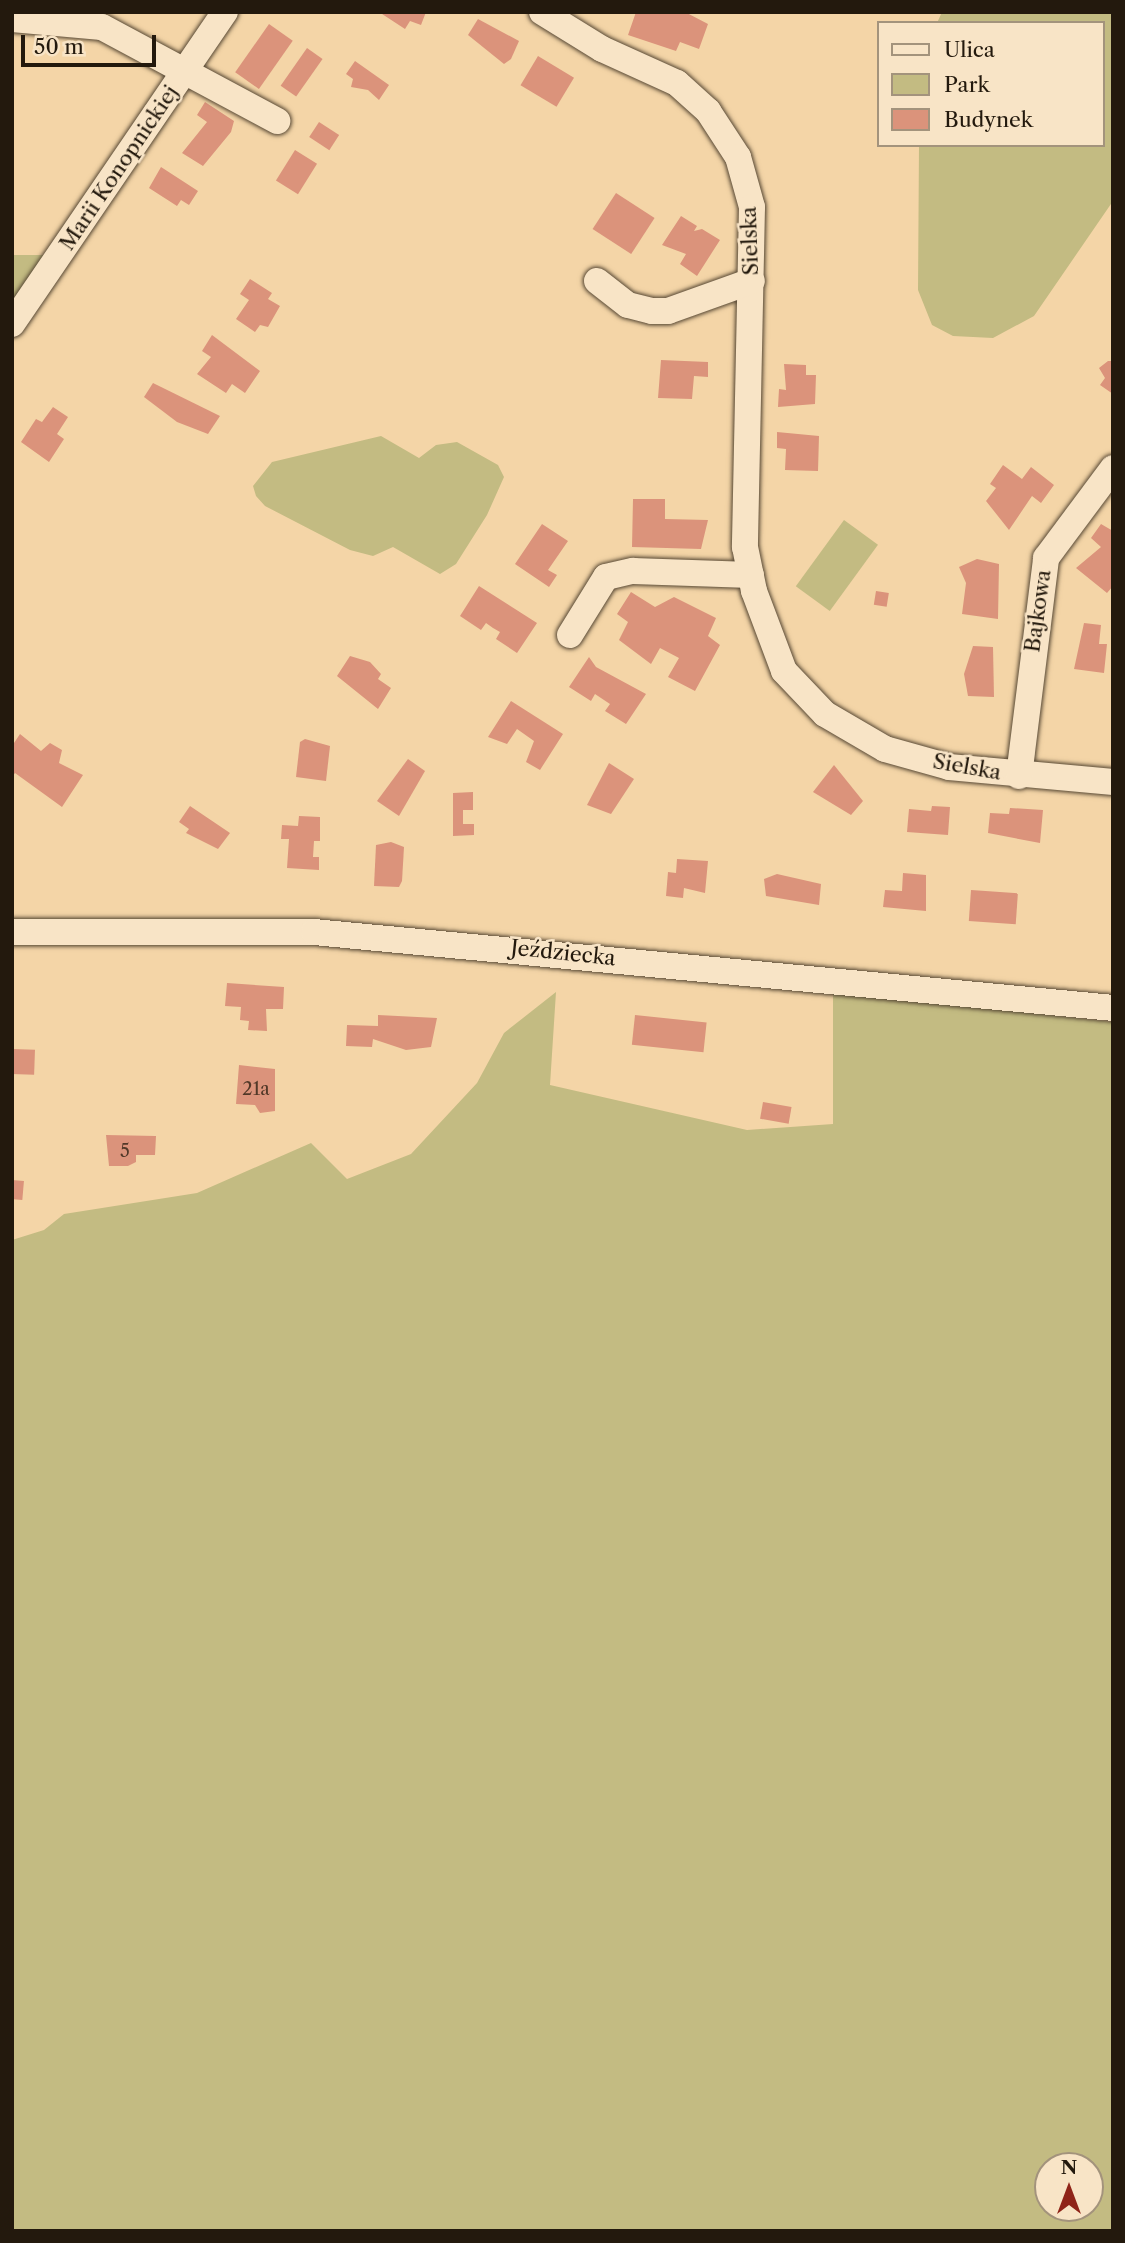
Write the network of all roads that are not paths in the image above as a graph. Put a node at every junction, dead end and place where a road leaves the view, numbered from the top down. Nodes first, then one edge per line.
1 (225, 12) edge
2 (542, 12) edge
3 (12, 19) edge
4 (187, 68) junction
5 (277, 121) dead end
6 (597, 281) dead end
7 (752, 282) junction
8 (12, 324) edge
9 (1113, 468) edge
10 (751, 575) junction
11 (570, 635) dead end
12 (1019, 776) junction
13 (1113, 782) edge
14 (12, 932) edge
15 (1113, 1008) edge

1 - 4 street, Marii Konopnickiej
2 - 7 street, Sielska
3 - 4 street
4 - 5 street
4 - 8 street, Marii Konopnickiej
6 - 7 street
7 - 10 street, Sielska
9 - 12 street, Bajkowa
10 - 11 street
10 - 12 street, Sielska
12 - 13 street, Sielska
14 - 15 street, Jeździecka

